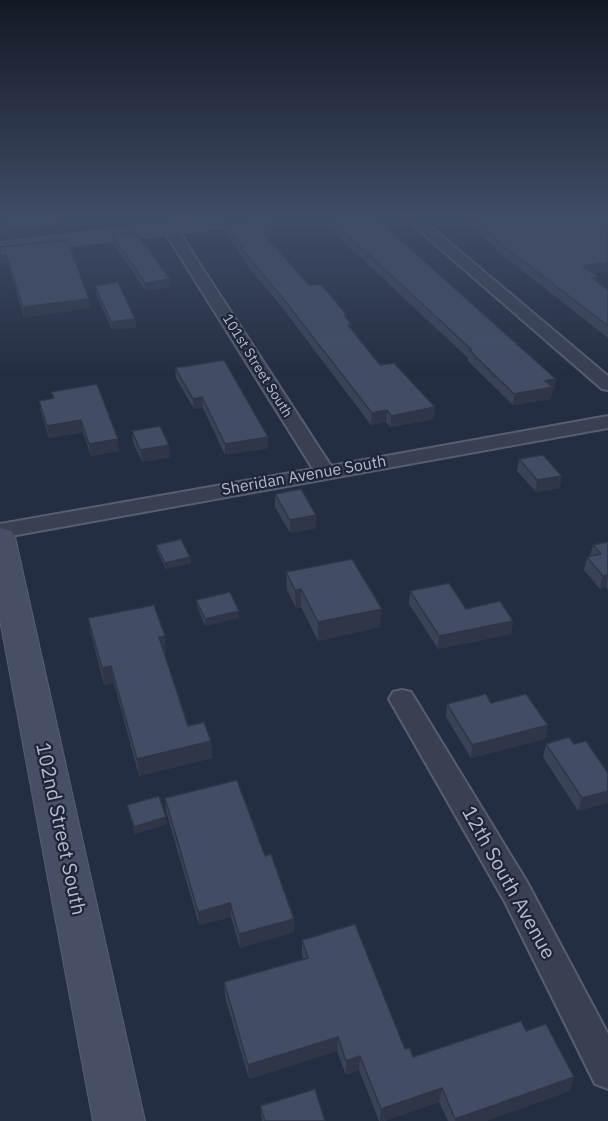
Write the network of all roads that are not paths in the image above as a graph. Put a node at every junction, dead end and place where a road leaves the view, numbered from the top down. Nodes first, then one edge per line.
1 (196, 269) edge
2 (470, 269) edge
3 (608, 386) edge
4 (608, 422) edge
5 (325, 472) junction
6 (0, 531) edge
7 (0, 537) edge
8 (402, 699) dead end
9 (608, 1071) edge
10 (119, 1121) edge

1 - 5 street, 101st Street South
2 - 3 street
4 - 5 street, Sheridan Avenue South
5 - 6 street, Sheridan Avenue South
7 - 10 street, 102nd Street South
8 - 9 street, 12th South Avenue

